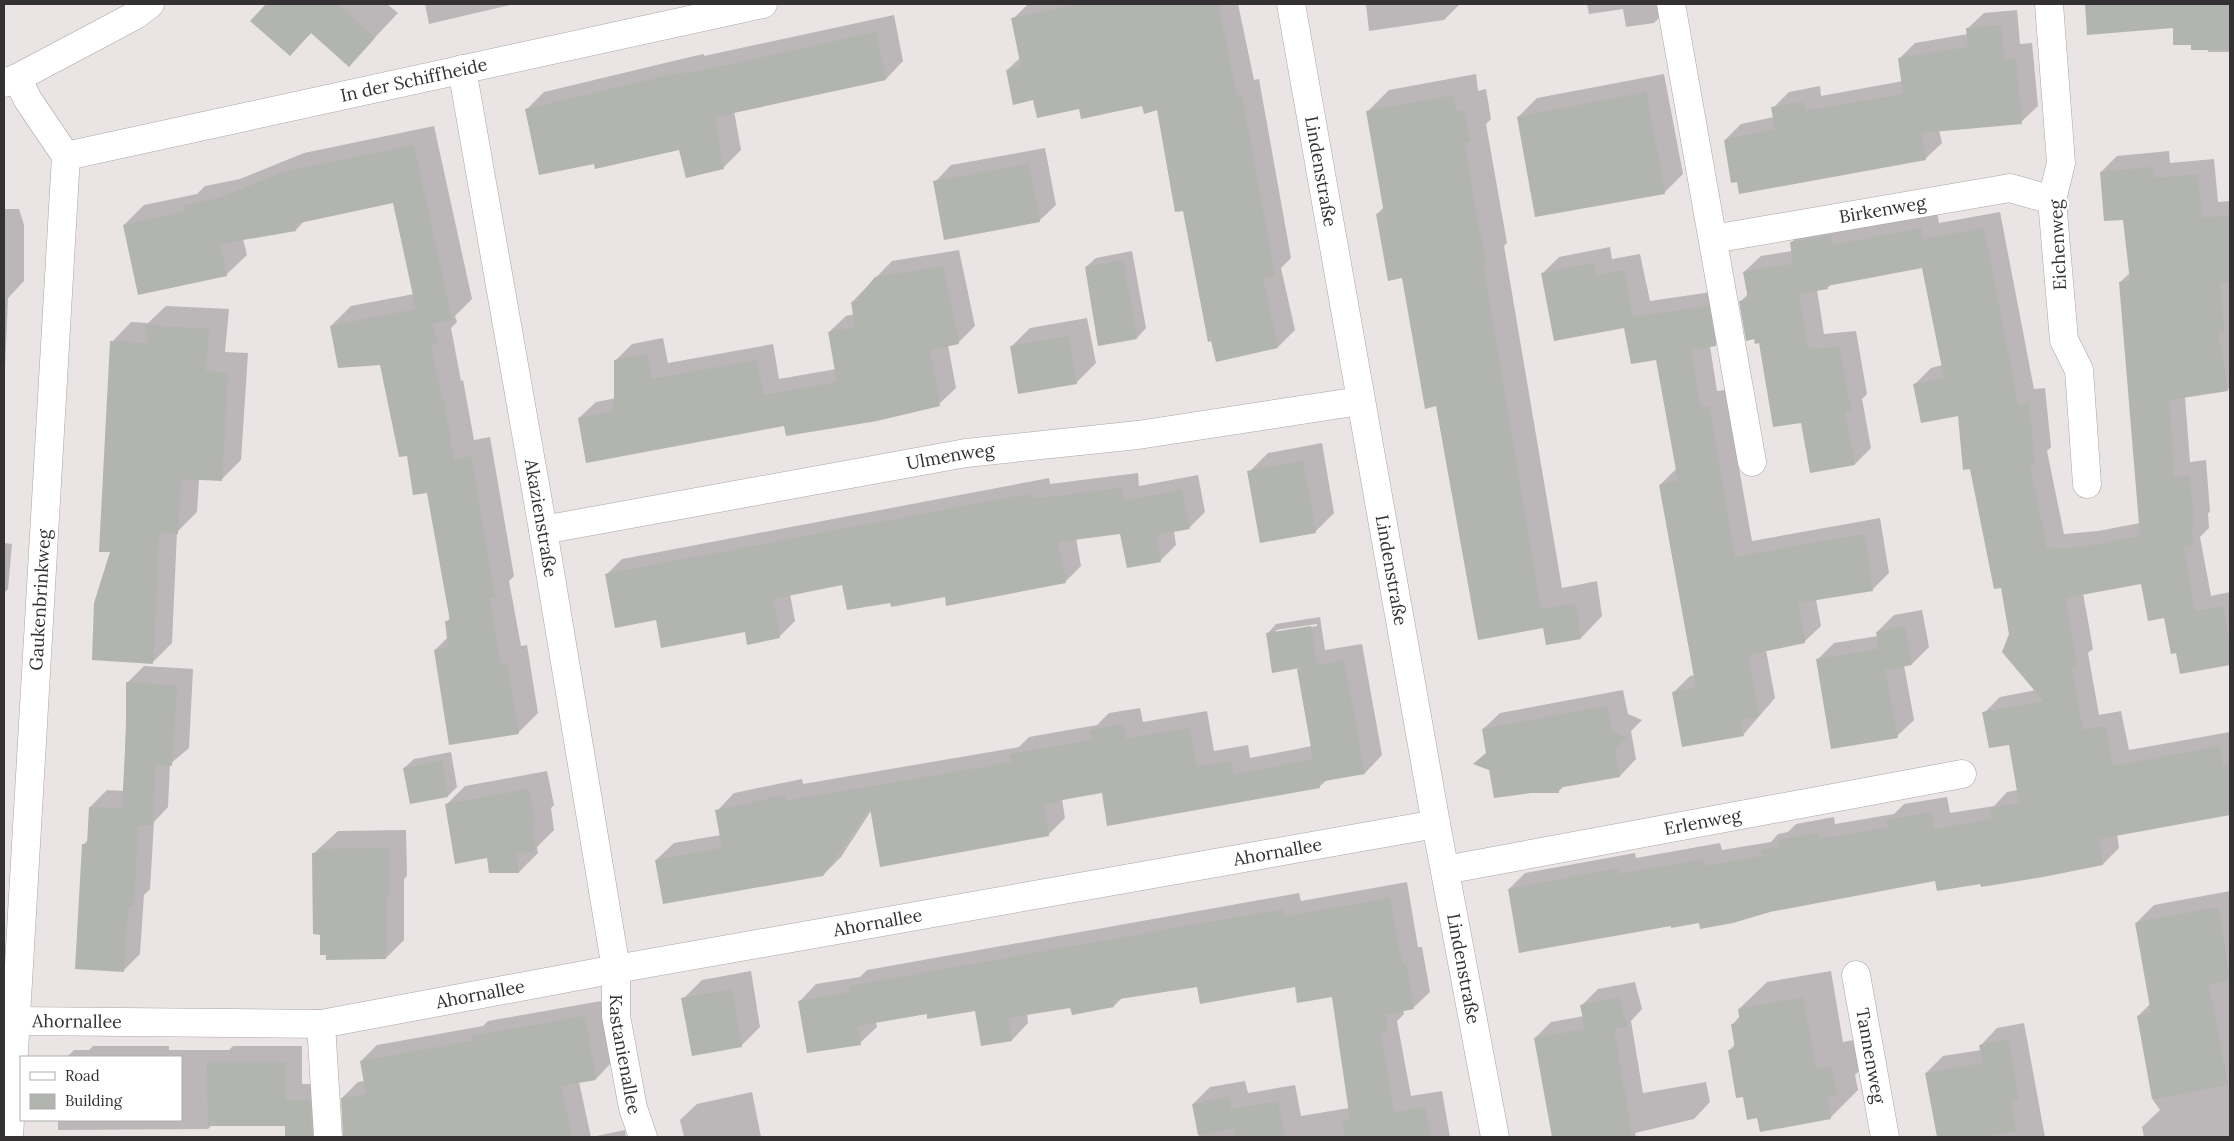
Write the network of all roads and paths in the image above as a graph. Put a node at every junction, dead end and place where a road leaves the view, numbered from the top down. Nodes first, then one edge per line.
1 (150, 4) edge
2 (763, 4) edge
3 (1291, 4) edge
4 (1671, 4) edge
5 (2049, 4) edge
6 (462, 69) junction
7 (10, 81) edge
8 (66, 156) junction
9 (2052, 200) junction
10 (1713, 238) junction
11 (1360, 401) junction
12 (1752, 462) dead end
13 (2087, 484) dead end
14 (543, 530) junction
15 (1962, 774) dead end
16 (1436, 824) junction
17 (1445, 870) junction
18 (616, 969) junction
19 (1856, 976) dead end
20 (15, 1021) junction
21 (321, 1024) junction
22 (9, 1137) edge
23 (328, 1137) edge
24 (643, 1137) edge
25 (1495, 1137) edge
26 (1885, 1137) edge

1 - 7 street
2 - 6 street, In der Schiffheide
3 - 11 street, Lindenstraße
4 - 10 street
5 - 9 street, Eichenweg
6 - 8 street, In der Schiffheide
6 - 14 street, Akazienstraße
7 - 8 street
8 - 20 street, Gaukenbrinkweg
9 - 10 street, Birkenweg
9 - 13 street, Eichenweg
10 - 12 street
11 - 14 street, Ulmenweg
11 - 16 street, Lindenstraße
14 - 18 street, Akazienstraße
15 - 17 street, Erlenweg
16 - 17 street, Lindenstraße
16 - 18 street, Ahornallee
17 - 25 street, Lindenstraße
18 - 21 street, Ahornallee
18 - 24 street, Kastanienallee
19 - 26 street, Tannenweg
20 - 21 street, Ahornallee
20 - 22 street, Gaukenbrinkweg
21 - 23 street

